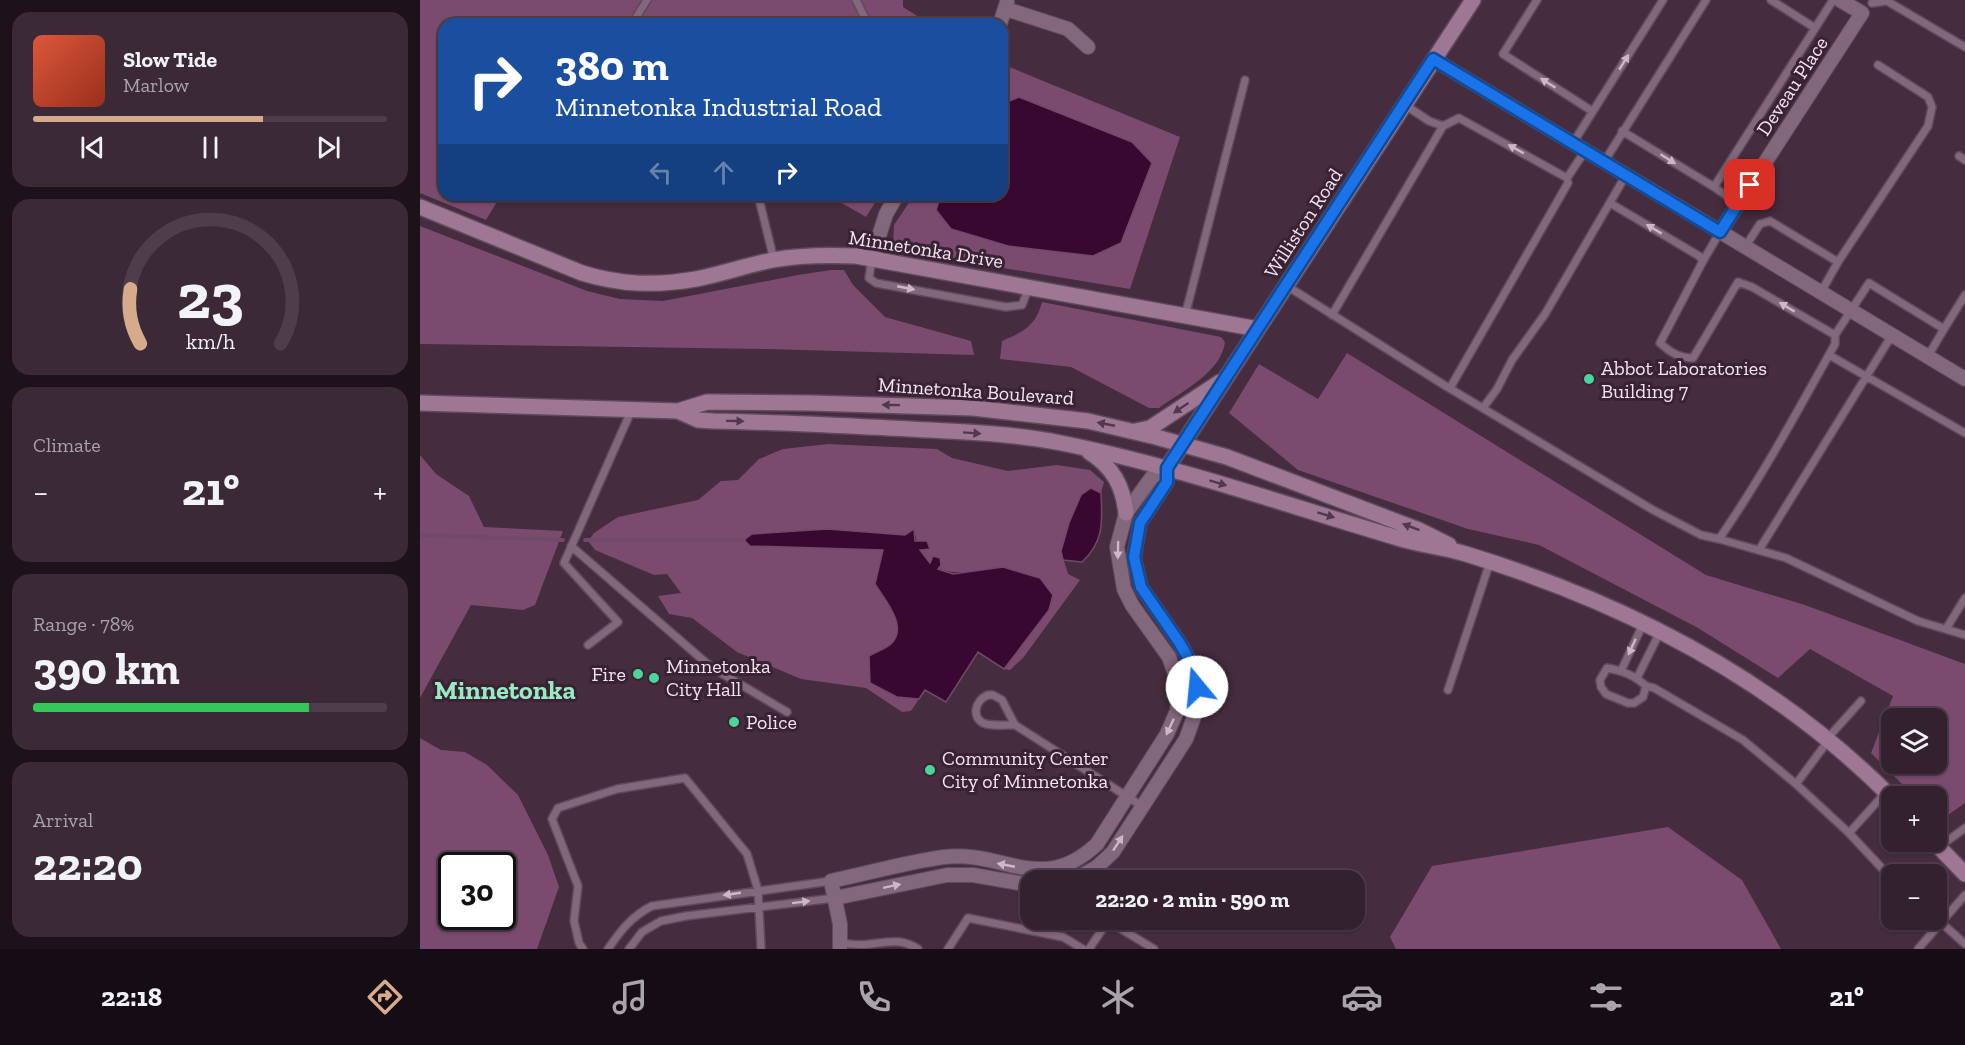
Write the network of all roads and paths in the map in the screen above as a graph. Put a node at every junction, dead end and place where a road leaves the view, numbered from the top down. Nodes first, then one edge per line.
1 (647, 0) edge
2 (856, 0) edge
3 (1473, 0) edge
4 (1537, 0) edge
5 (1663, 0) edge
6 (1706, 0) edge
7 (1771, 0) edge
8 (1833, 0) edge
9 (1840, 0) edge
10 (1007, 4) edge
11 (1870, 5) edge
12 (636, 18) edge
13 (865, 18) edge
14 (1815, 28) junction
15 (1088, 47) dead end
16 (1965, 47) edge
17 (1433, 59) junction
18 (1878, 64) dead end
19 (1245, 80) dead end
20 (1405, 105) junction
21 (1592, 111) junction
22 (1443, 126) junction
23 (1622, 131) junction
24 (1573, 143) junction
25 (1585, 151) junction
26 (1604, 162) junction
27 (1626, 175) junction
28 (1567, 178) junction
29 (1714, 187) junction
30 (759, 201) edge
31 (894, 201) edge
32 (1610, 203) junction
33 (1738, 204) junction
34 (420, 207) edge
35 (1720, 232) junction
36 (1745, 247) junction
37 (872, 258) junction
38 (1701, 258) junction
39 (774, 260) junction
40 (1838, 262) junction
41 (1287, 286) junction
42 (1029, 287) junction
43 (1821, 292) junction
44 (1965, 295) edge
45 (1850, 310) junction
46 (1332, 315) junction
47 (1185, 316) junction
48 (1258, 329) junction
49 (1944, 329) junction
50 (1835, 335) junction
51 (1892, 335) junction
52 (1829, 355) junction
53 (1928, 356) junction
54 (1866, 377) junction
55 (1225, 379) junction
56 (1965, 379) edge
57 (1450, 388) junction
58 (420, 403) edge
59 (1483, 408) junction
60 (632, 410) junction
61 (678, 411) junction
62 (1133, 431) junction
63 (1965, 433) edge
64 (1183, 444) junction
65 (1082, 448) junction
66 (1167, 468) junction
67 (1126, 513) junction
68 (1719, 539) junction
69 (571, 546) junction
70 (1759, 550) junction
71 (1463, 553) junction
72 (1490, 562) junction
73 (1965, 598) edge
74 (1644, 622) junction
75 (1946, 629) junction
76 (1660, 631) junction
77 (1965, 635) edge
78 (588, 645) dead end
79 (1621, 671) junction
80 (1637, 678) junction
81 (1646, 686) junction
82 (1448, 690) dead end
83 (1861, 701) dead end
84 (787, 712) dead end
85 (1015, 725) junction
86 (1827, 741) junction
87 (1796, 784) junction
88 (1881, 788) edge
89 (1127, 797) junction
90 (1881, 803) edge
91 (1142, 806) junction
92 (1965, 828) edge
93 (1849, 833) junction
94 (1947, 838) edge
95 (1944, 852) edge
96 (1881, 867) edge
97 (1092, 870) edge
98 (1965, 874) edge
99 (831, 881) junction
100 (1020, 883) edge
101 (758, 890) junction
102 (1965, 895) edge
103 (835, 898) junction
104 (760, 907) junction
105 (1947, 912) edge
106 (1947, 927) edge
107 (1932, 930) edge
108 (1965, 944) edge
109 (840, 946) edge
110 (761, 948) edge
111 (583, 949) edge
112 (608, 949) edge
113 (629, 949) edge
114 (918, 949) edge
115 (948, 949) edge
116 (1083, 949) edge
117 (1089, 949) edge
118 (1154, 949) edge
119 (1918, 949) edge

1 - 12 lane
2 - 13 lane
3 - 17 main road, Williston Road
21 -> 4 lane
21 -> 5 lane
6 - 23 lane
7 - 14 lane
8 - 14 lane
9 - 11 street
10 - 15 street
11 - 16 lane
11 - 33 street, Deveau Place
14 - 29 lane
17 - 20 main road, Williston Road
17 - 24 street
18 - 40 lane
19 - 47 lane
20 - 22 lane
20 - 41 main road, Williston Road
21 - 24 lane
28 -> 22 lane
22 - 46 lane
23 - 26 lane
23 -> 29 lane
24 - 25 street
25 - 26 street
25 - 28 lane
26 - 27 street
27 - 32 lane
27 - 35 street
28 - 57 lane
29 - 33 lane
30 - 39 lane
31 - 37 street
38 -> 32 lane
32 - 59 lane
33 - 35 street, Deveau Place
34 - 39 main road, Minnetonka Drive
35 - 36 street
35 - 38 lane
36 - 40 lane
36 - 43 street
37 - 39 main road, Minnetonka Drive
37 - 42 main road, Minnetonka Drive
37 -> 42 lane
50 -> 38 lane
40 - 43 lane
41 - 46 lane
41 - 48 main road, Williston Road
42 - 47 main road, Minnetonka Drive
43 - 45 street
44 - 49 lane
45 - 49 lane
45 - 50 lane
45 - 51 street
46 - 57 lane
47 - 48 main road, Minnetonka Drive
48 - 55 main road, Williston Road
49 - 53 lane
50 - 52 lane
51 - 53 street
51 - 54 lane
52 - 54 lane
52 - 68 lane
53 - 56 street
54 - 63 lane
54 - 70 lane
55 -> 62 main road
55 - 64 main road, Williston Road
57 - 59 lane
58 - 60 main road, Minnetonka Boulevard
59 - 68 lane
60 - 61 main road, Minnetonka Boulevard
60 - 69 lane
62 -> 61 main road, Minnetonka Boulevard
61 -> 65 main road, Minnetonka Boulevard
62 - 64 main road, Minnetonka Boulevard
64 - 66 main road, Williston Road
71 -> 64 main road, Minnetonka Boulevard
65 - 66 main road, Minnetonka Boulevard
65 - 67 main road
66 - 67 street, Williston Road
66 -> 71 main road, Minnetonka Boulevard
66 - 91 street, Williston Road
67 -> 89 street, Williston Road
68 - 70 lane
69 - 78 lane
69 - 84 lane
70 - 75 lane
71 - 72 main road, Minnetonka Boulevard
72 - 74 main road, Minnetonka Boulevard
72 - 82 lane
73 - 75 lane
74 - 76 main road, Minnetonka Boulevard
74 -> 79 lane
75 - 77 lane
76 - 80 lane
76 - 86 main road, Minnetonka Boulevard
79 - 80 lane
79 - 81 lane
80 - 81 lane
81 - 87 lane
83 - 86 lane
85 - 85 lane
85 - 89 lane
86 - 87 lane
86 - 88 main road, Minnetonka Boulevard
87 - 93 lane
89 - 91 lane
89 -> 99 street, Williston Road
90 - 93 lane
97 -> 91 street, Williston Road
92 - 94 lane
93 - 96 lane
95 - 98 main road
99 - 101 lane
99 - 103 street
103 -> 100 street
101 - 104 lane
101 - 111 lane
101 -> 112 lane
102 - 105 lane
104 -> 103 lane
103 - 109 street
104 - 110 lane
104 - 113 lane
106 - 108 lane
107 - 119 lane
109 - 114 lane
115 - 116 lane
117 - 118 lane

